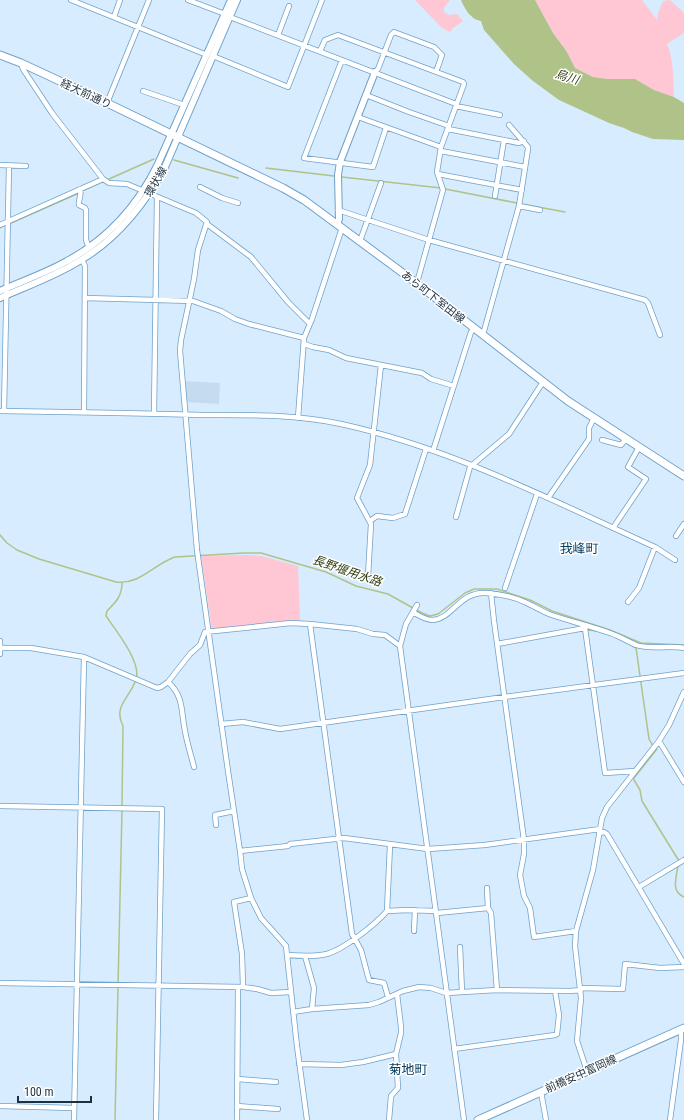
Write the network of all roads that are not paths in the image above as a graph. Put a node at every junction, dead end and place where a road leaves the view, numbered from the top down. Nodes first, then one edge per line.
1 (120, 0) edge
2 (149, 0) edge
3 (190, 0) edge
4 (231, 0) edge
5 (237, 0) edge
6 (322, 0) edge
7 (74, 1) edge
8 (289, 6) dead end
9 (227, 15) junction
10 (114, 17) junction
11 (138, 26) junction
12 (278, 35) junction
13 (304, 45) junction
14 (320, 51) junction
15 (384, 52) junction
16 (210, 55) junction
17 (0, 56) edge
18 (342, 60) junction
19 (21, 63) junction
20 (375, 72) junction
21 (436, 72) junction
22 (143, 91) dead end
23 (366, 95) junction
24 (107, 103) junction
25 (184, 105) junction
26 (456, 105) junction
27 (500, 116) dead end
28 (358, 117) junction
29 (509, 125) dead end
30 (449, 127) junction
31 (386, 128) junction
32 (175, 136) junction
33 (504, 140) junction
34 (524, 141) junction
35 (441, 149) junction
36 (340, 162) junction
37 (500, 162) junction
38 (0, 165) edge
39 (9, 166) junction
40 (26, 166) dead end
41 (525, 167) junction
42 (438, 174) junction
43 (103, 179) junction
44 (380, 183) dead end
45 (496, 185) junction
46 (200, 187) dead end
47 (80, 189) junction
48 (522, 190) junction
49 (143, 191) junction
50 (150, 193) junction
51 (495, 196) dead end
52 (158, 197) junction
53 (238, 203) dead end
54 (519, 206) junction
55 (338, 210) junction
56 (540, 210) dead end
57 (368, 220) junction
58 (7, 222) junction
59 (207, 224) junction
60 (0, 225) edge
61 (339, 226) junction
62 (429, 240) junction
63 (360, 241) junction
64 (88, 248) junction
65 (82, 260) junction
66 (504, 261) junction
67 (416, 282) junction
68 (3, 293) edge
69 (85, 298) junction
70 (155, 300) junction
71 (189, 301) junction
72 (310, 324) junction
73 (474, 329) junction
74 (482, 334) junction
75 (660, 335) dead end
76 (304, 338) junction
77 (304, 344) junction
78 (381, 365) junction
79 (543, 382) junction
80 (454, 386) junction
81 (2, 411) edge
82 (84, 412) junction
83 (154, 414) junction
84 (185, 414) junction
85 (298, 418) junction
86 (594, 418) junction
87 (374, 432) junction
88 (626, 439) junction
89 (602, 440) dead end
90 (639, 446) junction
91 (426, 449) junction
92 (433, 451) junction
93 (472, 465) junction
94 (684, 476) edge
95 (537, 494) junction
96 (548, 498) junction
97 (456, 517) dead end
98 (370, 521) junction
99 (684, 524) edge
100 (613, 528) junction
101 (676, 536) dead end
102 (655, 547) junction
103 (675, 560) dead end
104 (368, 576) dead end
105 (505, 588) dead end
106 (491, 593) junction
107 (628, 602) dead end
108 (310, 624) junction
109 (585, 626) junction
110 (209, 632) junction
111 (0, 641) edge
112 (497, 644) junction
113 (400, 646) junction
114 (0, 648) edge
115 (684, 648) edge
116 (0, 654) edge
117 (84, 657) junction
118 (684, 673) edge
119 (168, 682) junction
120 (593, 686) junction
121 (684, 692) edge
122 (504, 697) junction
123 (408, 711) junction
124 (323, 723) junction
125 (221, 724) junction
126 (659, 741) junction
127 (194, 768) dead end
128 (635, 771) junction
129 (684, 782) edge
130 (0, 806) edge
131 (80, 808) junction
132 (234, 811) junction
133 (216, 825) dead end
134 (600, 831) junction
135 (339, 839) junction
136 (524, 840) junction
137 (390, 845) junction
138 (428, 849) junction
139 (240, 851) junction
140 (684, 860) edge
141 (639, 887) junction
142 (487, 888) dead end
143 (251, 898) junction
144 (488, 908) junction
145 (415, 910) junction
146 (387, 911) junction
147 (436, 912) junction
148 (414, 931) dead end
149 (576, 931) junction
150 (354, 938) junction
151 (460, 947) dead end
152 (287, 955) junction
153 (305, 956) junction
154 (684, 964) edge
155 (684, 967) edge
156 (0, 983) edge
157 (77, 984) junction
158 (158, 986) junction
159 (240, 987) junction
160 (580, 989) junction
161 (497, 990) junction
162 (555, 991) junction
163 (291, 992) junction
164 (462, 992) junction
165 (446, 993) junction
166 (397, 994) junction
167 (388, 997) junction
168 (312, 1009) junction
169 (293, 1012) junction
170 (682, 1029) edge
171 (454, 1049) junction
172 (682, 1052) edge
173 (396, 1054) junction
174 (299, 1064) junction
175 (587, 1071) junction
176 (238, 1079) junction
177 (276, 1082) dead end
178 (542, 1092) junction
179 (0, 1106) edge
180 (237, 1106) junction
181 (74, 1108) junction
182 (278, 1109) dead end
183 (481, 1119) edge
184 (74, 1120) edge
185 (156, 1120) edge
186 (237, 1120) edge
187 (307, 1120) edge
188 (389, 1120) edge
189 (464, 1120) edge
190 (546, 1120) edge
191 (670, 1120) edge

1 - 10 street
2 - 11 street
3 - 9 street
4 - 9 street, 環状線
5 - 9 street, 環状線
6 - 13 street
7 - 10 street
8 - 12 street
9 - 12 street
9 - 16 street, 環状線
10 - 11 street
11 - 16 street
11 - 24 street
12 - 13 street
13 - 14 street
13 - 16 street
14 - 15 street
14 - 18 street
15 - 20 street
15 - 21 street
15 - 21 street
16 - 25 street, 環状線
16 - 32 street, 環状線
17 - 19 main road, 経大前通り
18 - 20 street
18 - 36 street
19 - 24 main road, 経大前通り
19 - 43 street
20 - 23 street
20 - 26 street
21 - 26 street
22 - 25 street
23 - 28 street
23 - 30 street
24 - 32 main road, 経大前通り
25 - 32 street, 環状線
26 - 27 street
26 - 30 street
28 - 31 street
28 - 36 street
29 - 34 street
30 - 33 street
30 - 35 street
31 - 35 street
31 - 36 street
32 - 49 street, 環状線
32 - 50 street, 環状線
32 - 61 main road, あら町下室田線
33 - 34 street
33 - 37 street
34 - 41 street
35 - 37 street
35 - 42 street
36 - 55 street
37 - 41 street
37 - 45 street
38 - 39 street
39 - 40 street
39 - 58 street
41 - 48 street
42 - 45 street
42 - 62 street
43 - 47 street
43 - 49 street
44 - 57 street
45 - 48 street
45 - 51 street
46 - 53 street
47 - 58 street
47 - 64 street
48 - 54 street
49 - 50 street
49 - 64 street, 環状線
50 - 52 street
50 - 65 street, 環状線
52 - 59 street
52 - 70 street
54 - 56 street
54 - 66 street
55 - 57 street
55 - 61 street
57 - 62 street
57 - 63 street
58 - 60 street
58 - 68 street
59 - 71 street
59 - 72 street
61 - 63 main road, あら町下室田線
61 - 72 street
62 - 66 street
62 - 67 street
63 - 67 main road, あら町下室田線
64 - 68 street, 環状線
65 - 68 street, 環状線
65 - 69 street
66 - 74 street
66 - 75 street
67 - 73 main road, あら町下室田線
68 - 81 street
69 - 70 street
69 - 82 street
70 - 71 street
70 - 83 street
71 - 76 street
71 - 84 street
72 - 76 street
73 - 74 main road, あら町下室田線
73 - 80 street
74 - 79 main road, あら町下室田線
76 - 77 street
77 - 78 street
77 - 85 street
78 - 80 street
78 - 87 street
79 - 86 main road, あら町下室田線
79 - 93 street
80 - 92 street
81 - 82 street
82 - 83 street
83 - 84 street
84 - 85 street
84 - 110 street
85 - 87 street
86 - 88 main road, あら町下室田線
86 - 96 street
87 - 91 street
87 - 98 street
88 - 89 street
88 - 90 main road, あら町下室田線
90 - 94 main road, あら町下室田線
90 - 100 street
91 - 92 street
91 - 98 street
92 - 93 street
93 - 95 street
93 - 97 street
95 - 96 street
95 - 105 street
96 - 100 street
98 - 104 street
99 - 101 street
100 - 102 street
102 - 103 street
102 - 107 street
106 - 109 street
106 - 112 street
106 - 113 street
108 - 110 street
108 - 113 street
108 - 124 street
109 - 112 street
109 - 115 street
109 - 120 street
110 - 119 street
110 - 125 street
111 - 114 street
112 - 122 street
113 - 123 street
114 - 116 street
114 - 117 street
117 - 119 street
117 - 131 street
118 - 120 street
119 - 127 street
120 - 122 street
120 - 128 street
121 - 126 street
122 - 123 street
122 - 136 street
123 - 124 street
123 - 138 street
124 - 125 street
124 - 135 street
125 - 132 street
126 - 128 street
126 - 129 street
128 - 134 street
130 - 131 street
131 - 157 street
131 - 158 street
132 - 133 street
132 - 139 street
134 - 136 street
134 - 141 street
134 - 149 street
135 - 137 street
135 - 139 street
135 - 150 street
136 - 138 street
136 - 149 street
137 - 138 street
137 - 146 street
138 - 147 street
139 - 143 street
140 - 141 street
141 - 154 street
142 - 144 street
143 - 152 street
143 - 159 street
144 - 147 street
144 - 161 street
145 - 146 street
145 - 147 street
145 - 148 street
146 - 150 street
147 - 165 street
149 - 160 street
150 - 153 street
150 - 167 street
151 - 164 street
152 - 153 street
152 - 163 street
153 - 168 street
155 - 160 street
156 - 157 street
157 - 158 street
157 - 181 street
158 - 159 street
158 - 185 street
159 - 163 street
159 - 176 street
160 - 162 street
160 - 175 street
161 - 162 street
161 - 164 street
162 - 171 street
163 - 169 street
164 - 165 street
165 - 166 street
165 - 171 street
166 - 167 street
166 - 173 street
167 - 168 street
168 - 169 street
169 - 174 street
170 - 172 street
170 - 175 main road, 前橋安中富岡線
171 - 189 street
172 - 191 street
173 - 174 street
173 - 188 street
174 - 187 street
175 - 178 main road, 前橋安中富岡線
176 - 177 street
176 - 180 street
178 - 183 main road, 前橋安中富岡線
178 - 190 street
179 - 181 street
180 - 182 street
180 - 186 street
181 - 184 street

